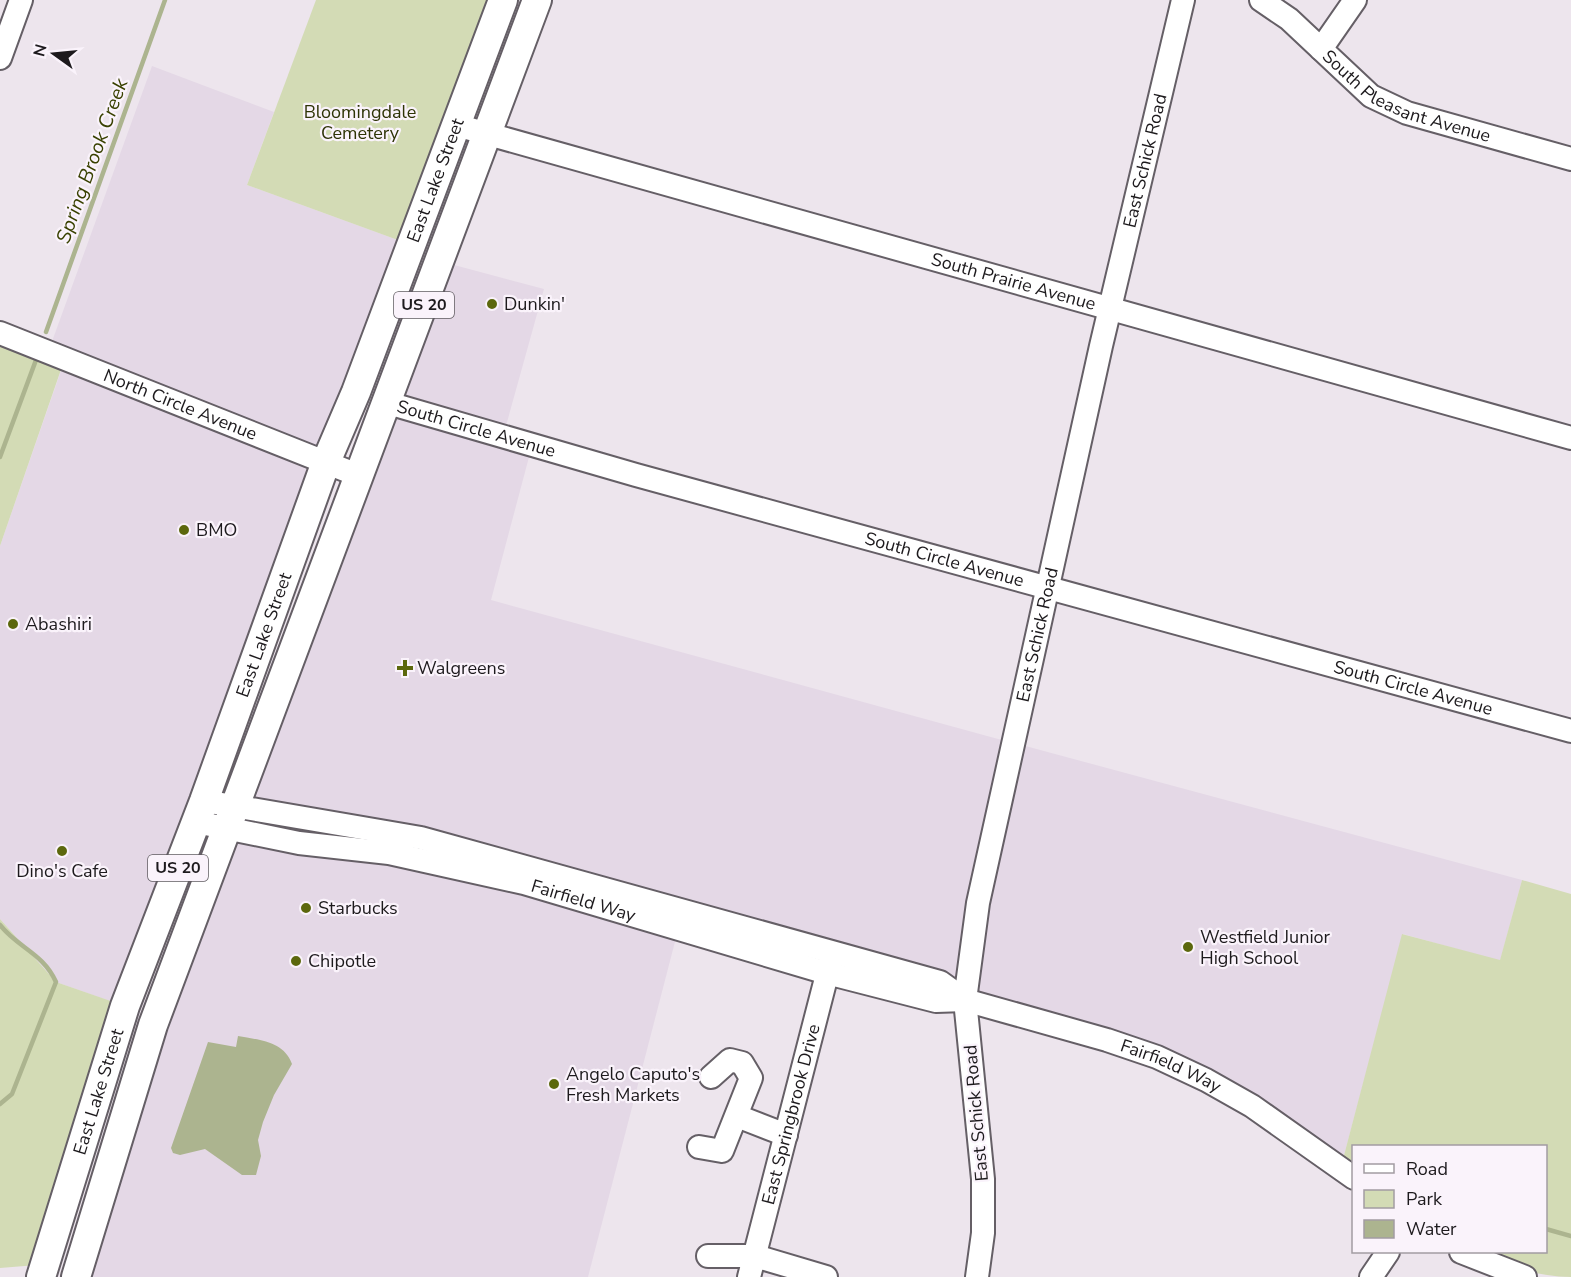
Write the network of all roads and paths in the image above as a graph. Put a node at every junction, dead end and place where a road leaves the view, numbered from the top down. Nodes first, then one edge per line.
1 (21, 0) edge
2 (503, 0) edge
3 (537, 0) edge
4 (1183, 0) edge
5 (1261, 0) edge
6 (1355, 0) edge
7 (1321, 49) junction
8 (0, 58) edge
9 (456, 125) junction
10 (487, 135) junction
11 (1571, 159) edge
12 (1110, 308) junction
13 (0, 333) edge
14 (388, 403) junction
15 (1571, 438) edge
16 (326, 462) junction
17 (360, 476) junction
18 (1047, 588) junction
19 (1571, 731) edge
20 (200, 812) junction
21 (230, 817) junction
22 (830, 962) junction
23 (965, 1000) junction
24 (711, 1077) dead end
25 (737, 1116) junction
26 (786, 1135) junction
27 (699, 1147) dead end
28 (1352, 1177) edge
29 (1387, 1253) edge
30 (1466, 1253) edge
31 (708, 1256) dead end
32 (752, 1267) edge
33 (41, 1277) edge
34 (76, 1277) edge
35 (826, 1277) edge
36 (977, 1277) edge
37 (1371, 1277) edge
38 (1525, 1277) edge

1 - 8 street
2 - 9 main road, East Lake Street / US 20
3 - 10 main road, East Lake Street / US 20
4 - 12 street, East Schick Road
5 - 7 street, South Pleasant Avenue
6 - 7 street
7 - 11 street, South Pleasant Avenue
9 - 10 street, South Prairie Avenue
9 - 16 main road, East Lake Street / US 20
10 - 12 street, South Prairie Avenue
10 - 14 main road, East Lake Street / US 20
12 - 15 street, South Prairie Avenue
12 - 18 street, East Schick Road
13 - 16 street, North Circle Avenue
14 - 17 main road, East Lake Street / US 20
14 - 18 street, South Circle Avenue
16 - 17 street, North Circle Avenue
16 - 20 main road, East Lake Street / US 20
17 - 21 main road, East Lake Street / US 20
18 - 19 street, South Circle Avenue
18 - 23 street, East Schick Road
20 - 21 street, Fairfield Way
20 - 33 main road, East Lake Street / US 20
21 - 22 street, Fairfield Way
21 - 34 main road, East Lake Street / US 20
22 - 23 street, Fairfield Way
22 - 26 street, East Springbrook Drive
23 - 28 street, Fairfield Way
23 - 36 street, East Schick Road
24 - 25 street
25 - 26 street
25 - 27 street
26 - 32 street, East Springbrook Drive
29 - 37 street
30 - 38 street
31 - 32 street
32 - 35 street

